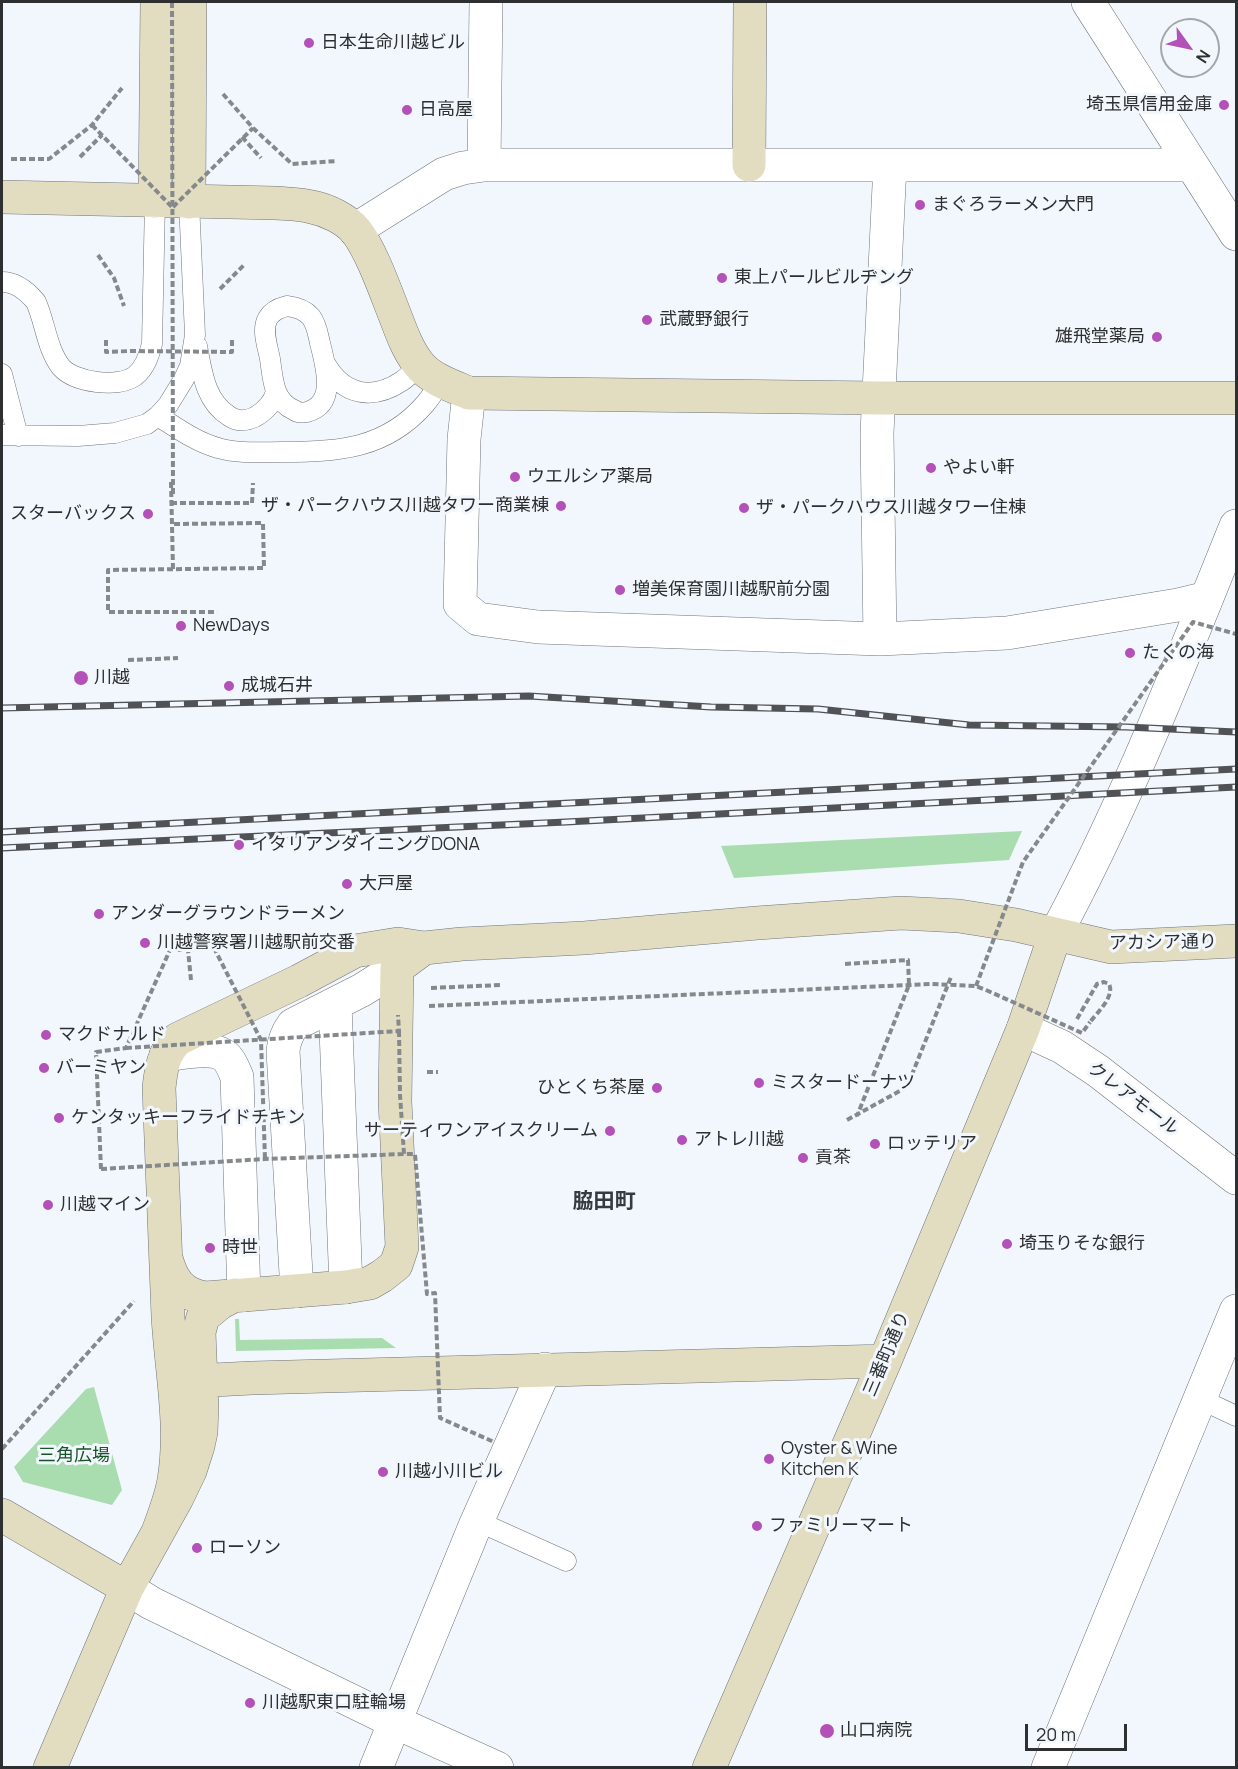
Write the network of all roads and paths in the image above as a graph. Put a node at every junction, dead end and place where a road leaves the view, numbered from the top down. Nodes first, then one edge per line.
1 (157, 2) edge
2 (172, 2) edge
3 (190, 2) edge
4 (486, 2) edge
5 (750, 2) edge
6 (1088, 2) edge
7 (123, 79) dead end
8 (92, 125) junction
9 (102, 135) junction
10 (242, 138) junction
11 (80, 157) dead end
12 (261, 158) dead end
13 (11, 159) dead end
14 (337, 161) dead end
15 (484, 165) junction
16 (749, 165) junction
17 (890, 165) junction
18 (1191, 165) junction
19 (2, 197) edge
20 (172, 204) junction
21 (1233, 220) edge
22 (355, 230) junction
23 (98, 255) dead end
24 (2, 282) edge
25 (124, 306) dead end
26 (195, 335) junction
27 (106, 340) dead end
28 (129, 340) dead end
29 (232, 340) dead end
30 (130, 351) junction
31 (172, 352) junction
32 (326, 365) junction
33 (2, 374) edge
34 (443, 380) junction
35 (276, 392) junction
36 (879, 398) junction
37 (1236, 398) edge
38 (158, 416) junction
39 (10, 435) edge
40 (171, 482) dead end
41 (253, 483) dead end
42 (173, 497) dead end
43 (171, 503) junction
44 (174, 524) dead end
45 (1236, 526) edge
46 (173, 569) junction
47 (1207, 598) junction
48 (217, 612) dead end
49 (1236, 634) edge
50 (880, 639) junction
51 (178, 658) dead end
52 (128, 660) dead end
53 (1054, 935) junction
54 (1236, 941) edge
55 (424, 948) junction
56 (188, 950) junction
57 (845, 964) dead end
58 (398, 968) junction
59 (951, 977) dead end
60 (191, 980) dead end
61 (502, 985) dead end
62 (909, 985) junction
63 (976, 986) junction
64 (426, 988) dead end
65 (335, 1004) junction
66 (428, 1006) dead end
67 (398, 1015) dead end
68 (1073, 1027) dead end
69 (1023, 1029) junction
70 (399, 1031) junction
71 (261, 1040) junction
72 (126, 1048) junction
73 (166, 1055) junction
74 (126, 1058) dead end
75 (857, 1116) junction
76 (847, 1120) dead end
77 (404, 1154) junction
78 (265, 1159) junction
79 (1236, 1178) edge
80 (165, 1253) junction
81 (346, 1287) junction
82 (297, 1291) junction
83 (239, 1295) junction
84 (134, 1301) dead end
85 (1236, 1311) edge
86 (885, 1361) junction
87 (545, 1369) junction
88 (188, 1381) junction
89 (1200, 1398) junction
90 (1236, 1416) edge
91 (494, 1442) dead end
92 (2, 1449) edge
93 (2, 1515) edge
94 (477, 1521) junction
95 (566, 1561) dead end
96 (127, 1588) junction
97 (395, 1722) junction
98 (50, 1767) edge
99 (376, 1767) edge
100 (496, 1767) edge
101 (709, 1767) edge
102 (1048, 1767) edge

1 - 20 street
2 - 20 path, bridge
3 - 20 street
4 - 15 street
5 - 16 street
6 - 18 street
7 - 8 path
8 - 9 path, bridge
8 - 13 path
9 - 11 path
9 - 20 path, bridge
10 - 12 path
10 - 14 path, bridge
10 - 20 path, bridge
15 - 16 street
15 - 22 street
16 - 17 street
17 - 18 street
17 - 36 street
18 - 21 street
19 - 20 street
20 - 22 street
20 - 24 lane
20 - 26 lane
20 - 31 path, bridge
22 - 34 street
23 - 25 path
26 - 35 lane
26 - 38 lane
27 - 30 path, bridge
28 - 30 path
29 - 31 path, bridge
30 - 31 path, bridge
31 - 42 path, bridge
32 - 34 lane
32 - 35 lane
32 - 35 lane
33 - 39 lane
34 - 36 street
34 - 38 lane
34 - 50 street
36 - 37 street
36 - 50 street
38 - 39 lane
40 - 43 path
41 - 43 path
43 - 46 path
44 - 46 path
45 - 47 street
46 - 48 path
47 - 50 street
47 - 53 street
49 - 63 path, bridge
51 - 52 path
53 - 54 street, アカシア通り
53 - 55 street, アカシア通り
53 - 69 street, 三番町通り
55 - 58 street
55 - 73 street, アカシア通り
56 - 60 path
56 - 71 path, bridge
56 - 72 path
57 - 62 path
58 - 65 street
58 - 81 street
59 - 75 path
61 - 64 path
62 - 63 path
62 - 66 path
62 - 75 path
63 - 68 path, bridge
65 - 81 street
65 - 82 street
67 - 70 path, bridge
69 - 79 street, クレアモール
69 - 86 street, 三番町通り
70 - 71 path, bridge
70 - 77 path, bridge
71 - 72 path, bridge
71 - 78 path, bridge
72 - 74 path
72 - 78 path, bridge
73 - 80 street
73 - 83 street
75 - 76 path
77 - 78 path, bridge
77 - 91 path, bridge
80 - 83 street
80 - 88 street
81 - 82 street
82 - 83 street
83 - 88 street
84 - 92 path
85 - 89 street
86 - 87 street
86 - 101 street, 三番町通り
87 - 88 street
87 - 94 street
88 - 96 street
89 - 90 lane
89 - 102 street
93 - 96 street
94 - 95 lane
94 - 97 street
96 - 97 street
96 - 98 street
97 - 99 street
97 - 100 street

